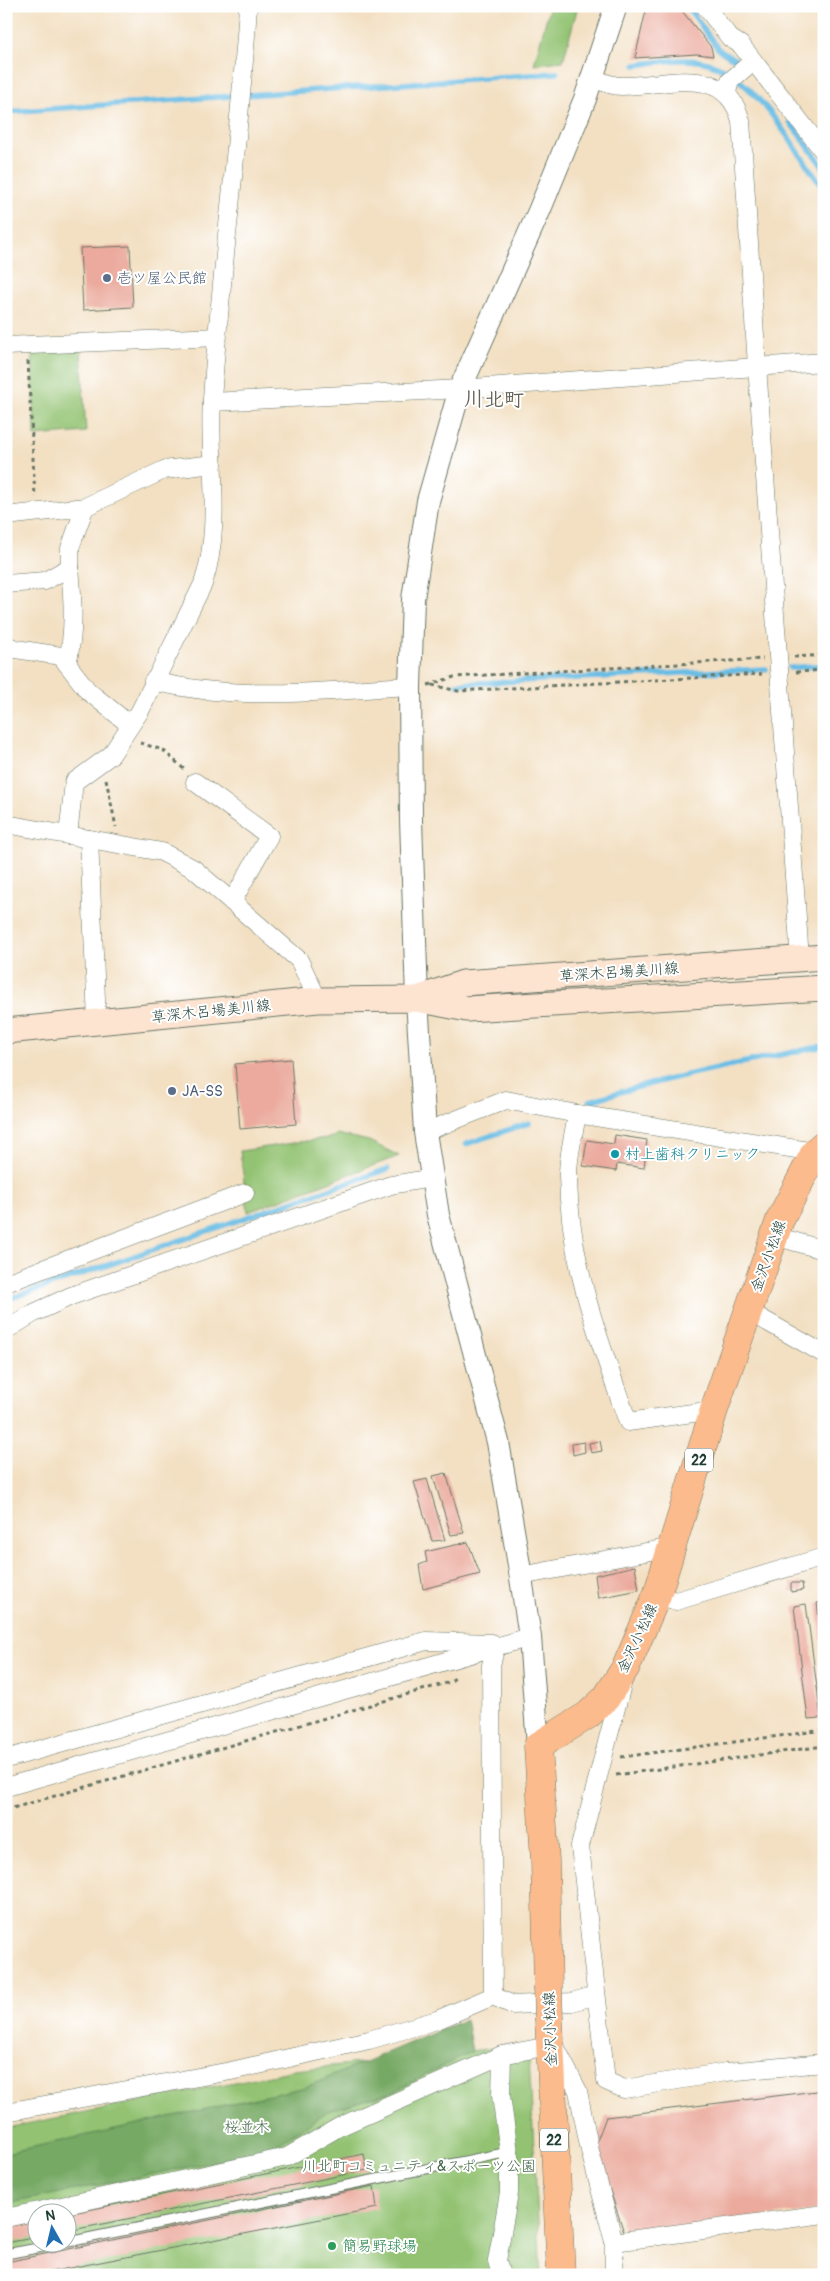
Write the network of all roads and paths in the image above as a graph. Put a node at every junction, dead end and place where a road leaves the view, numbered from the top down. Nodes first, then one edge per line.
1 (248, 6) edge
2 (616, 6) edge
3 (705, 6) edge
4 (753, 61) junction
5 (593, 78) junction
6 (728, 87) junction
7 (824, 152) edge
8 (218, 337) junction
9 (27, 345) junction
10 (6, 346) edge
11 (824, 362) edge
12 (757, 366) junction
13 (460, 389) junction
14 (212, 402) junction
15 (213, 464) junction
16 (85, 508) junction
17 (36, 513) junction
18 (6, 516) edge
19 (70, 567) junction
20 (6, 584) edge
21 (6, 645) edge
22 (824, 655) edge
23 (67, 664) junction
24 (778, 666) junction
25 (824, 670) edge
26 (154, 681) junction
27 (421, 685) junction
28 (126, 731) junction
29 (102, 761) junction
30 (195, 782) joint
31 (6, 824) edge
32 (68, 835) junction
33 (89, 839) junction
34 (119, 845) junction
35 (232, 902) junction
36 (812, 958) edge
37 (824, 988) edge
38 (417, 998) junction
39 (318, 1000) junction
40 (97, 1022) junction
41 (6, 1031) edge
42 (577, 1114) junction
43 (425, 1132) junction
44 (819, 1148) edge
45 (432, 1178) junction
46 (245, 1193) dead end
47 (774, 1236) junction
48 (824, 1250) edge
49 (6, 1283) edge
50 (748, 1310) junction
51 (6, 1330) edge
52 (824, 1354) edge
53 (714, 1410) junction
54 (672, 1547) junction
55 (824, 1557) edge
56 (521, 1576) junction
57 (657, 1595) junction
58 (530, 1637) junction
59 (500, 1645) junction
60 (626, 1667) junction
61 (457, 1676) dead end
62 (824, 1730) edge
63 (538, 1746) junction
64 (824, 1746) edge
65 (6, 1759) edge
66 (603, 1760) junction
67 (598, 1777) junction
68 (6, 1787) edge
69 (6, 1810) edge
70 (596, 1995) junction
71 (493, 1996) junction
72 (549, 2033) junction
73 (502, 2055) junction
74 (824, 2063) edge
75 (6, 2112) edge
76 (509, 2152) junction
77 (824, 2214) edge
78 (6, 2218) edge
79 (78, 2240) edge
80 (614, 2242) junction
81 (28, 2250) edge
82 (6, 2254) edge
83 (561, 2268) edge
84 (501, 2275) edge
85 (614, 2275) edge

1 - 8 street
2 - 5 street
3 - 4 street
4 - 6 street
4 - 7 street
5 - 6 street
5 - 13 street
6 - 12 street
8 - 9 street
8 - 14 street
9 - 10 street
9 - 17 path
11 - 12 street
12 - 13 street
12 - 24 street
13 - 14 street
13 - 27 street
14 - 15 street
15 - 16 street
15 - 26 street
16 - 17 street
16 - 19 street
17 - 18 street
19 - 20 street
19 - 23 street
21 - 23 street
22 - 24 path
23 - 28 street
24 - 25 path
24 - 27 path
24 - 27 path
24 - 36 street
26 - 27 street
26 - 28 street
27 - 38 street
28 - 29 street
28 - 30 path
29 - 32 street
29 - 34 path
30 - 35 street
31 - 32 street
32 - 33 street
33 - 34 street
33 - 40 street
34 - 35 street
35 - 39 street
36 - 38 main road, 草深木呂場美川線
37 - 38 main road, 草深木呂場美川線
38 - 39 main road, 草深木呂場美川線
38 - 43 street
39 - 40 main road, 草深木呂場美川線
40 - 41 main road, 草深木呂場美川線
42 - 43 street
42 - 44 street
42 - 53 street
43 - 45 street
44 - 47 main road, 金沢小松線 / 22
45 - 51 street
45 - 56 street
46 - 49 street
47 - 48 street
47 - 50 main road, 金沢小松線 / 22
50 - 52 street
50 - 53 main road, 金沢小松線 / 22
53 - 54 main road, 金沢小松線 / 22
54 - 56 street
54 - 57 main road, 金沢小松線 / 22
55 - 57 street
56 - 58 street
57 - 60 main road, 金沢小松線 / 22
58 - 59 street
58 - 63 street
59 - 65 street
59 - 68 street
59 - 71 street
60 - 63 main road, 金沢小松線 / 22
60 - 66 street
61 - 69 path
62 - 66 path
63 - 72 main road, 金沢小松線 / 22, bridge
64 - 67 path
66 - 67 street
67 - 70 street
70 - 71 street
70 - 74 street
71 - 75 street
72 - 73 street
72 - 80 street
72 - 83 main road, 金沢小松線 / 22
73 - 76 street
73 - 78 street
76 - 79 lane
76 - 84 street
77 - 80 street
80 - 85 street
81 - 82 lane

